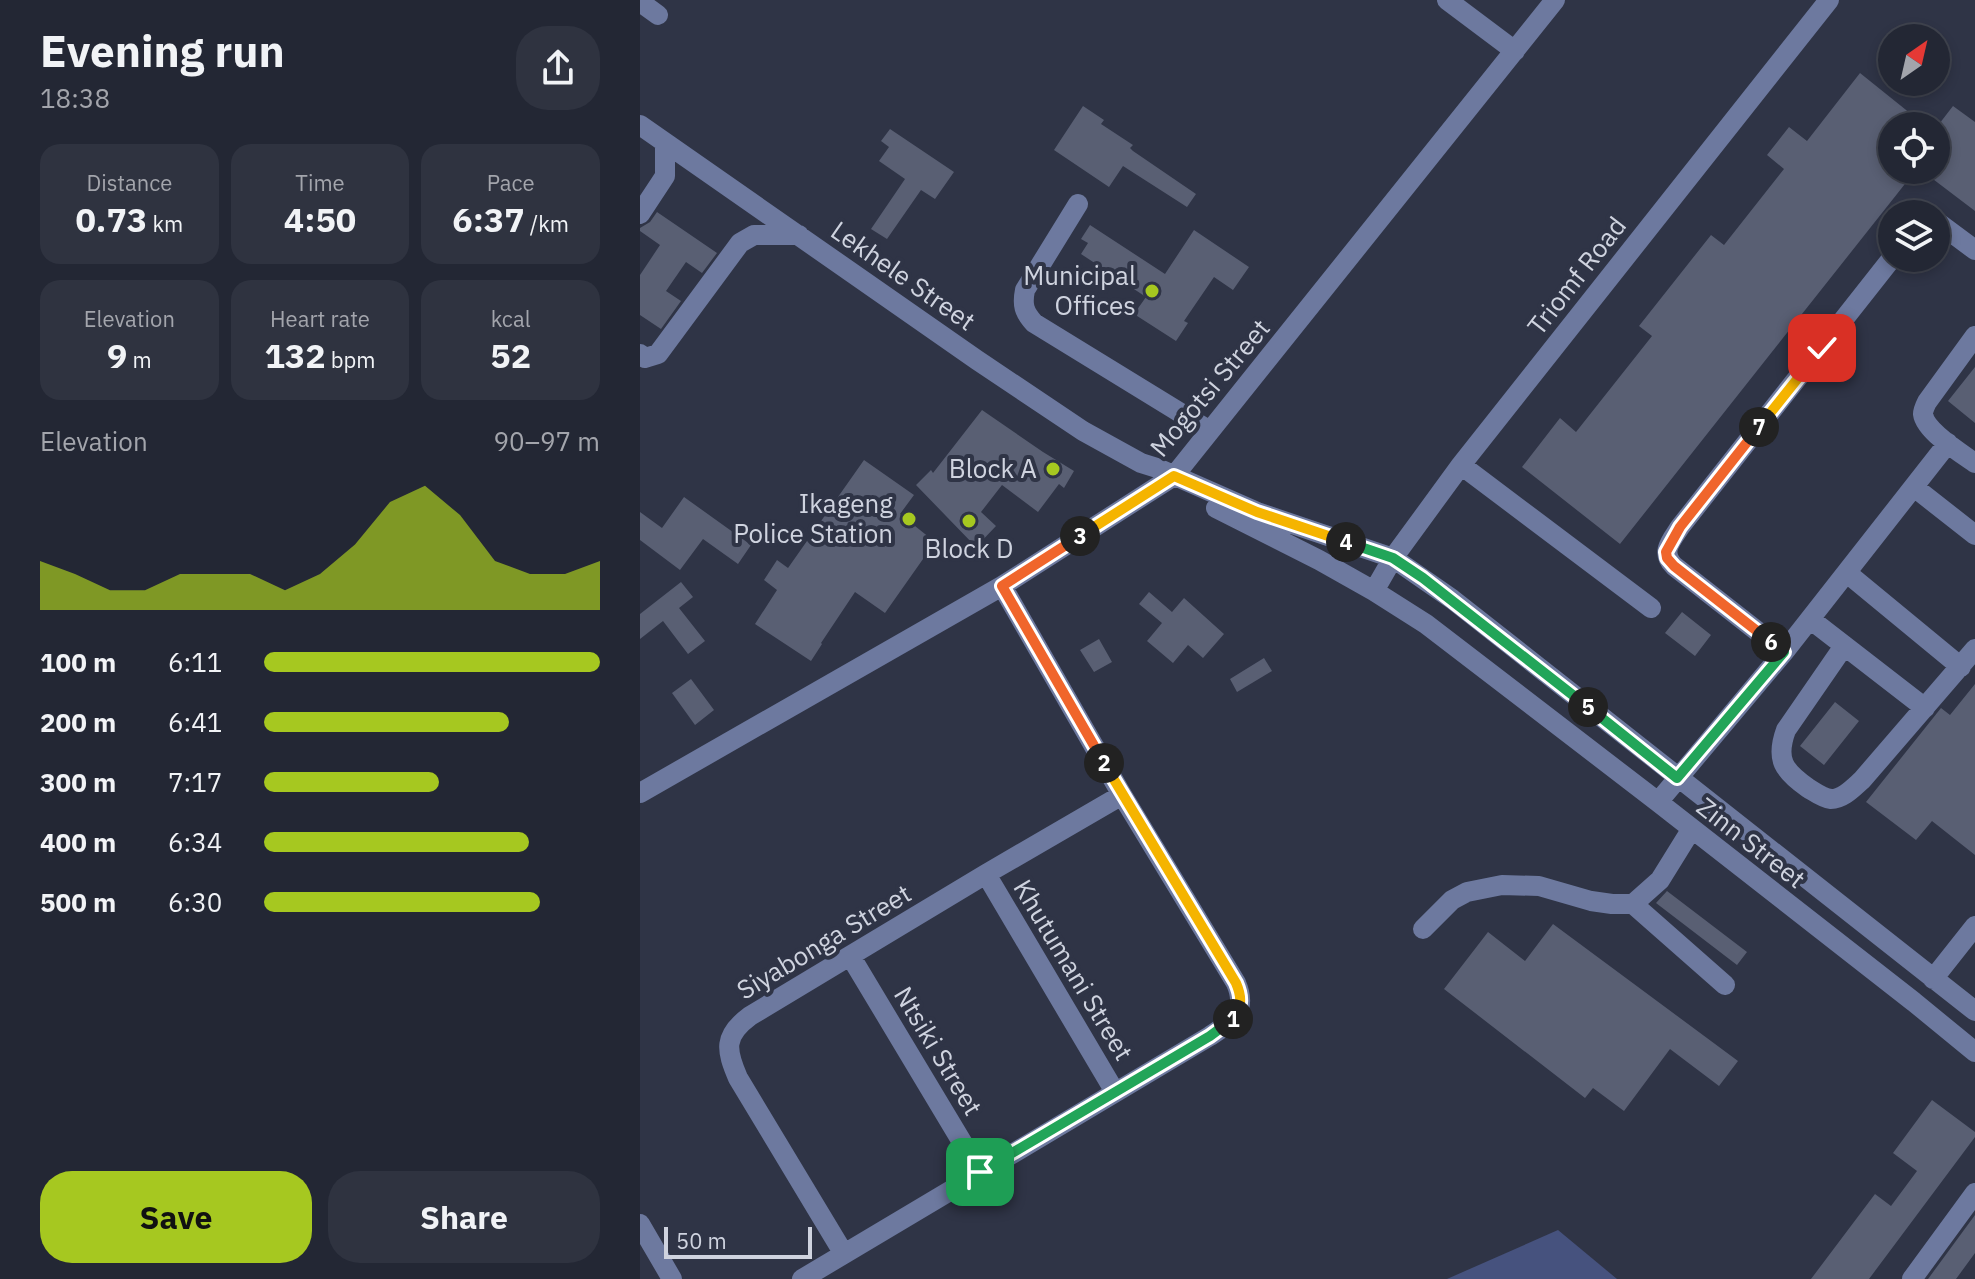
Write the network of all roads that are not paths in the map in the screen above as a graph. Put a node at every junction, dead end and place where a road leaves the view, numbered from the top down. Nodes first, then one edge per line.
1 (1447, 0) edge
2 (1555, 0) edge
3 (1829, 0) edge
4 (640, 2) edge
5 (658, 15) dead end
6 (1515, 51) junction
7 (640, 125) edge
8 (665, 143) junction
9 (1078, 204) dead end
10 (640, 214) edge
11 (1950, 231) edge
12 (800, 235) junction
13 (1975, 250) edge
14 (1881, 272) edge
15 (1975, 336) edge
16 (640, 354) edge
17 (1210, 431) junction
18 (1948, 443) junction
19 (1975, 463) edge
20 (1461, 465) junction
21 (1169, 479) junction
22 (1914, 487) junction
23 (1975, 535) edge
24 (1393, 558) junction
25 (1847, 573) junction
26 (1002, 586) junction
27 (1374, 591) junction
28 (1651, 608) dead end
29 (1810, 619) junction
30 (1844, 646) junction
31 (1975, 649) edge
32 (1784, 652) junction
33 (1961, 667) junction
34 (1925, 708) junction
35 (1677, 778) junction
36 (640, 793) edge
37 (1122, 795) junction
38 (1658, 802) junction
39 (1691, 830) junction
40 (986, 874) junction
41 (1633, 904) junction
42 (1975, 926) edge
43 (1423, 929) dead end
44 (851, 957) junction
45 (1933, 979) junction
46 (1725, 985) dead end
47 (1975, 1011) edge
48 (1975, 1052) edge
49 (1115, 1092) junction
50 (980, 1172) junction
51 (1975, 1193) edge
52 (640, 1224) edge
53 (844, 1254) junction
54 (672, 1279) edge
55 (802, 1279) edge
56 (1912, 1279) edge

1 - 6 street
2 - 6 street, Mogotsi Street
3 - 20 street, Triomf Road
4 - 5 street
6 - 17 street, Mogotsi Street
7 - 8 street, Lekhele Street
8 - 10 street
8 - 12 street, Lekhele Street
9 - 17 street
11 - 13 street
12 - 16 street
12 - 21 street, Lekhele Street
14 - 32 street
15 - 18 street
17 - 21 street, Mogotsi Street
18 - 19 street
18 - 22 street
20 - 24 street, Triomf Road
20 - 28 street
21 - 24 street, Zinn Street
21 - 26 street, Mogotsi Street
21 - 27 street, Zinn Street
22 - 23 street
22 - 25 street
24 - 27 street, Triomf Road
24 - 35 street, Zinn Street
25 - 29 street
25 - 33 street
26 - 36 street, Mogotsi Street
26 - 37 street
27 - 38 street, Zinn Street
29 - 30 street
29 - 32 street
30 - 34 street
30 - 34 street
31 - 33 street
32 - 35 street
33 - 34 street
35 - 38 street
35 - 45 street, Zinn Street
37 - 40 street, Siyabonga Street
37 - 49 street
38 - 39 street, Zinn Street
39 - 41 street
39 - 48 street, Zinn Street
40 - 44 street, Siyabonga Street
40 - 49 street, Khutumani Street
41 - 43 street
41 - 46 street
42 - 45 street
44 - 50 street, Ntsiki Street
44 - 53 street, Siyabonga Street
45 - 47 street, Zinn Street
49 - 50 street
50 - 53 street
51 - 56 street
52 - 54 street
53 - 55 street

